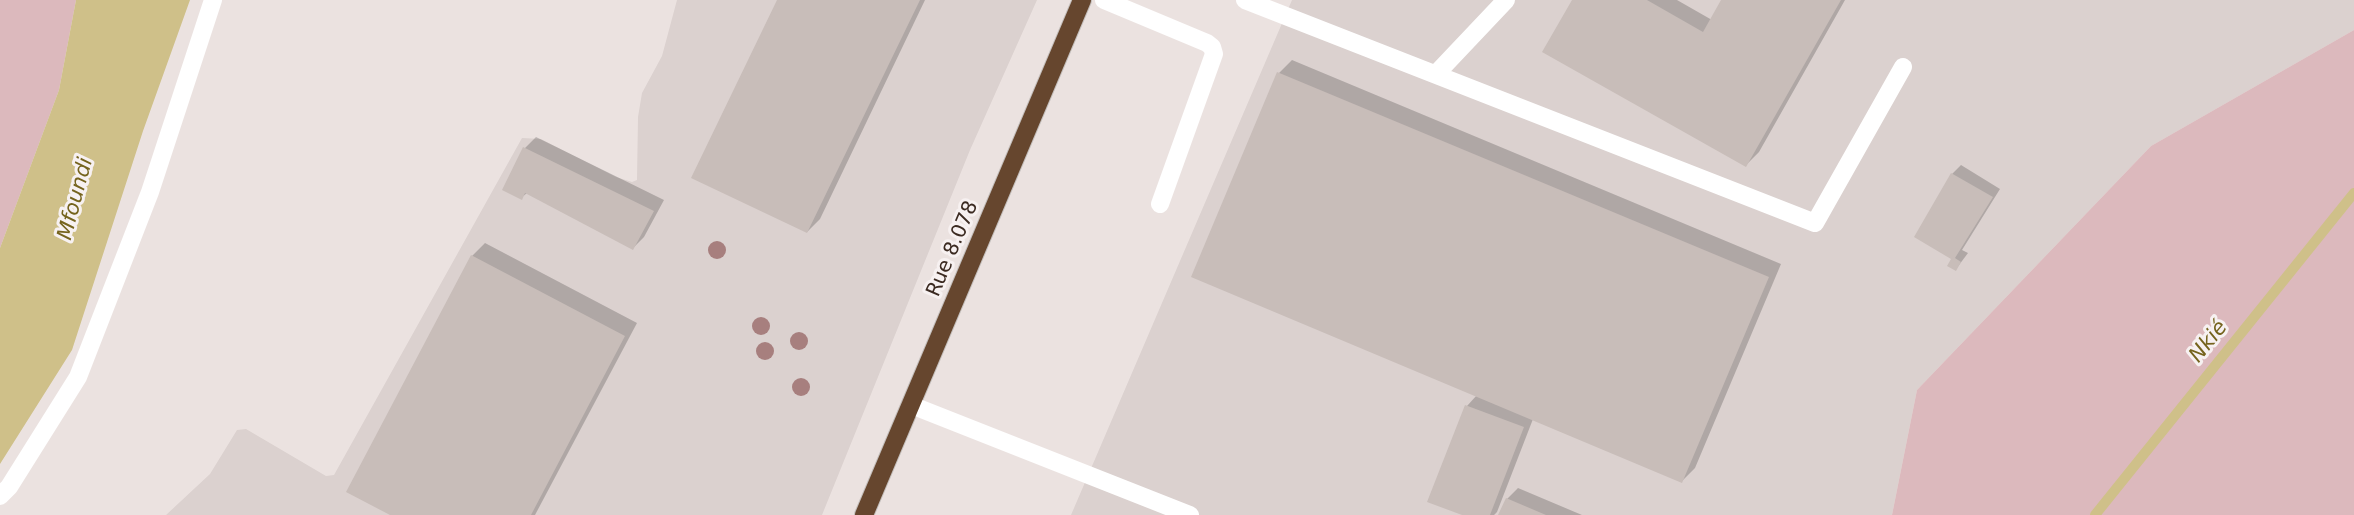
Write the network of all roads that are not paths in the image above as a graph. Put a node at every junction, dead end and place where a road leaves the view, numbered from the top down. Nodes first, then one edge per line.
1 (213, 0) edge
2 (1082, 0) edge
3 (1104, 0) edge
4 (1245, 0) edge
5 (1506, 0) edge
6 (1903, 67) dead end
7 (1436, 75) junction
8 (1160, 204) dead end
9 (911, 405) junction
10 (0, 496) edge
11 (864, 515) edge
12 (1190, 515) edge

1 - 10 street
2 - 9 highway, Rue 8.078
3 - 8 street
4 - 7 street
5 - 7 street
6 - 7 street
9 - 11 highway, Rue 8.078
9 - 12 street

